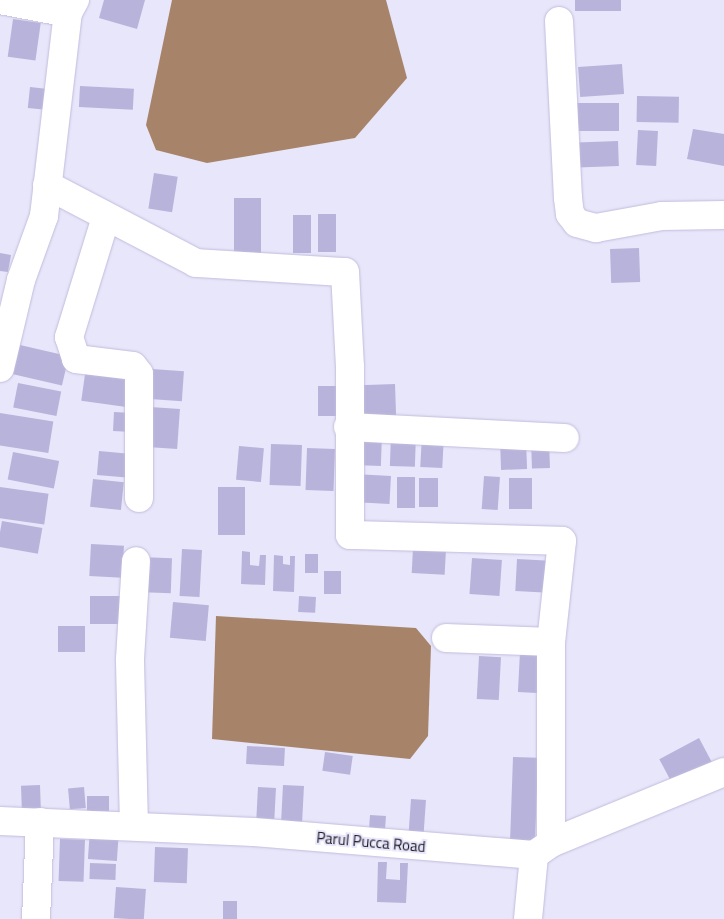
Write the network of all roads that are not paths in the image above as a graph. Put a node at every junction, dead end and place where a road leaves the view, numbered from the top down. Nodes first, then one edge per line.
1 (0, 0) edge
2 (72, 7) edge
3 (559, 21) dead end
4 (47, 185) junction
5 (724, 215) edge
6 (106, 216) junction
7 (0, 368) edge
8 (348, 428) junction
9 (565, 438) dead end
10 (139, 498) dead end
11 (136, 561) dead end
12 (446, 638) dead end
13 (551, 642) junction
14 (724, 771) edge
15 (0, 821) edge
16 (40, 822) junction
17 (134, 826) junction
18 (543, 849) junction
19 (36, 919) edge
20 (528, 919) edge

1 - 2 street
2 - 4 street
3 - 5 street
4 - 6 street
4 - 7 street
6 - 8 street
6 - 10 street
8 - 9 street
8 - 13 street
11 - 17 street
12 - 13 street
13 - 18 street
14 - 18 street, Parul Pucca Road
15 - 16 street, Parul Pucca Road
16 - 17 street, Parul Pucca Road
16 - 19 street
17 - 18 street, Parul Pucca Road
18 - 20 street

